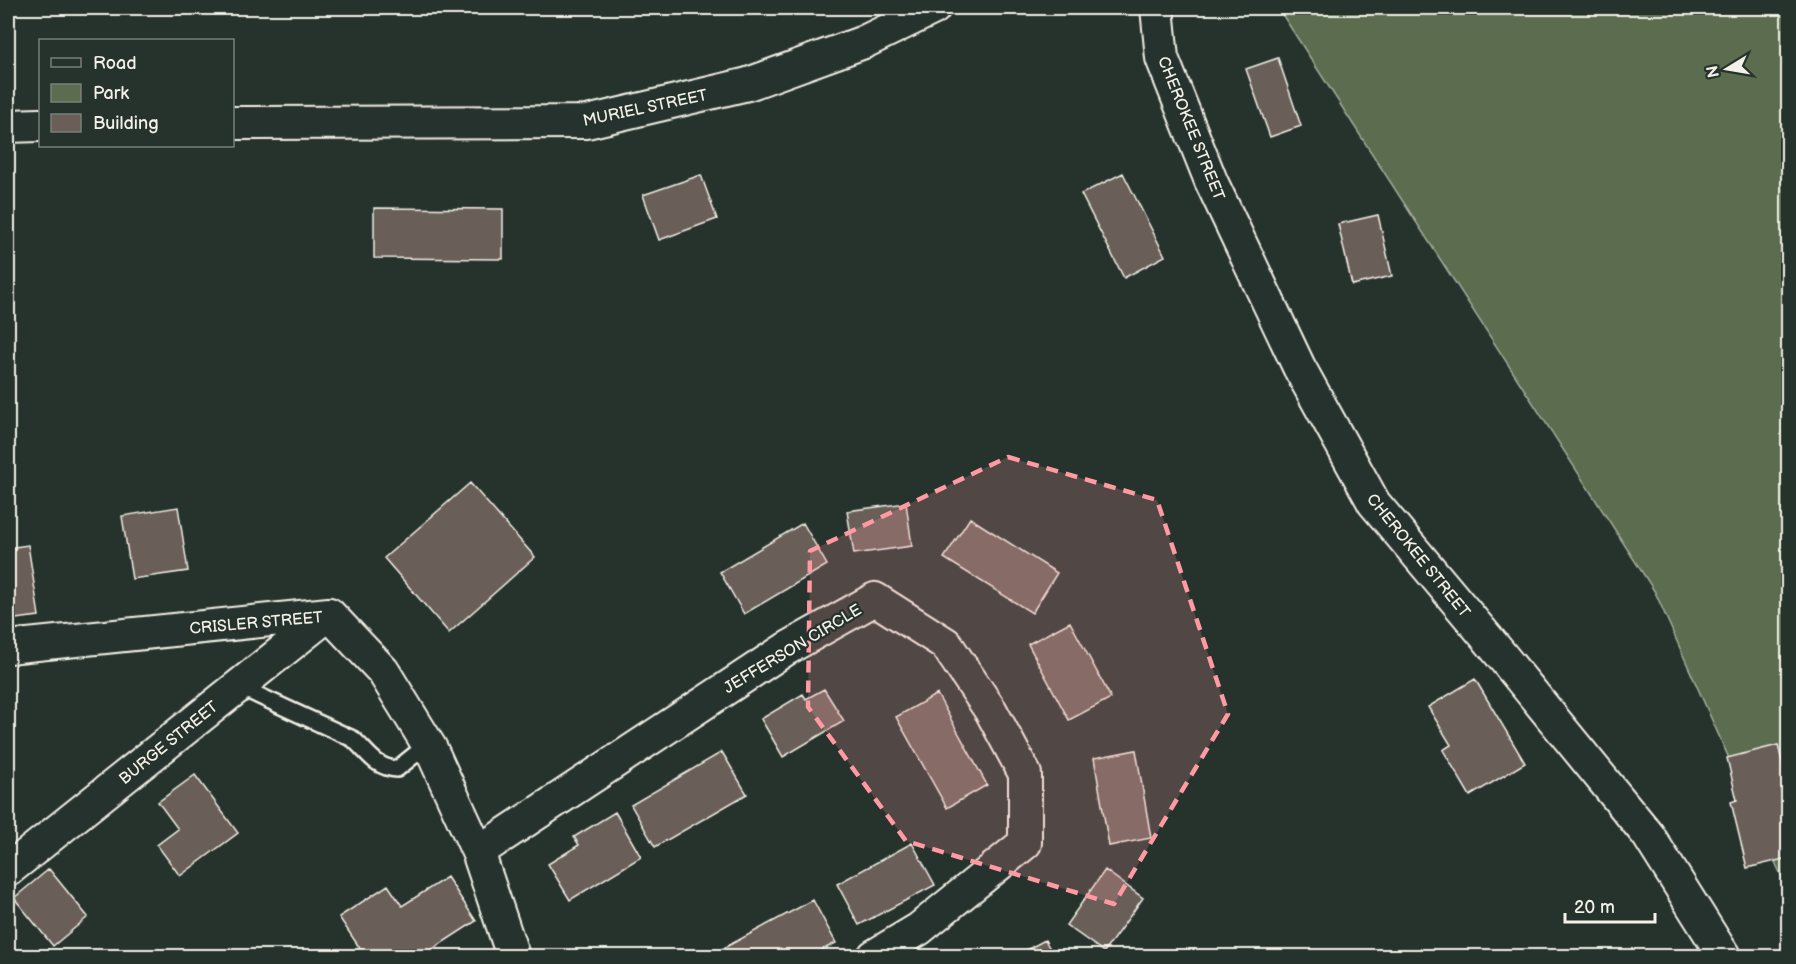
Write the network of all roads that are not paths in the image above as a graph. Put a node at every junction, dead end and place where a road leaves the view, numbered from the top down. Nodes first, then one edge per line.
1 (934, 8) edge
2 (1156, 8) edge
3 (234, 123) edge
4 (39, 125) edge
5 (8, 126) edge
6 (329, 614) junction
7 (8, 647) edge
8 (238, 686) junction
9 (428, 744) junction
10 (478, 852) junction
11 (8, 870) edge
12 (513, 957) edge
13 (874, 957) edge
14 (1724, 957) edge

1 - 3 street, MURIEL STREET
2 - 14 street, CHEROKEE STREET
4 - 5 street
6 - 7 street, CRISLER STREET
6 - 8 street, BURGE STREET
6 - 9 street, CRISLER STREET
8 - 9 lane
8 - 11 street, BURGE STREET
9 - 10 street, CRISLER STREET
10 - 12 street, CRISLER STREET
10 - 13 street, JEFFERSON CIRCLE

